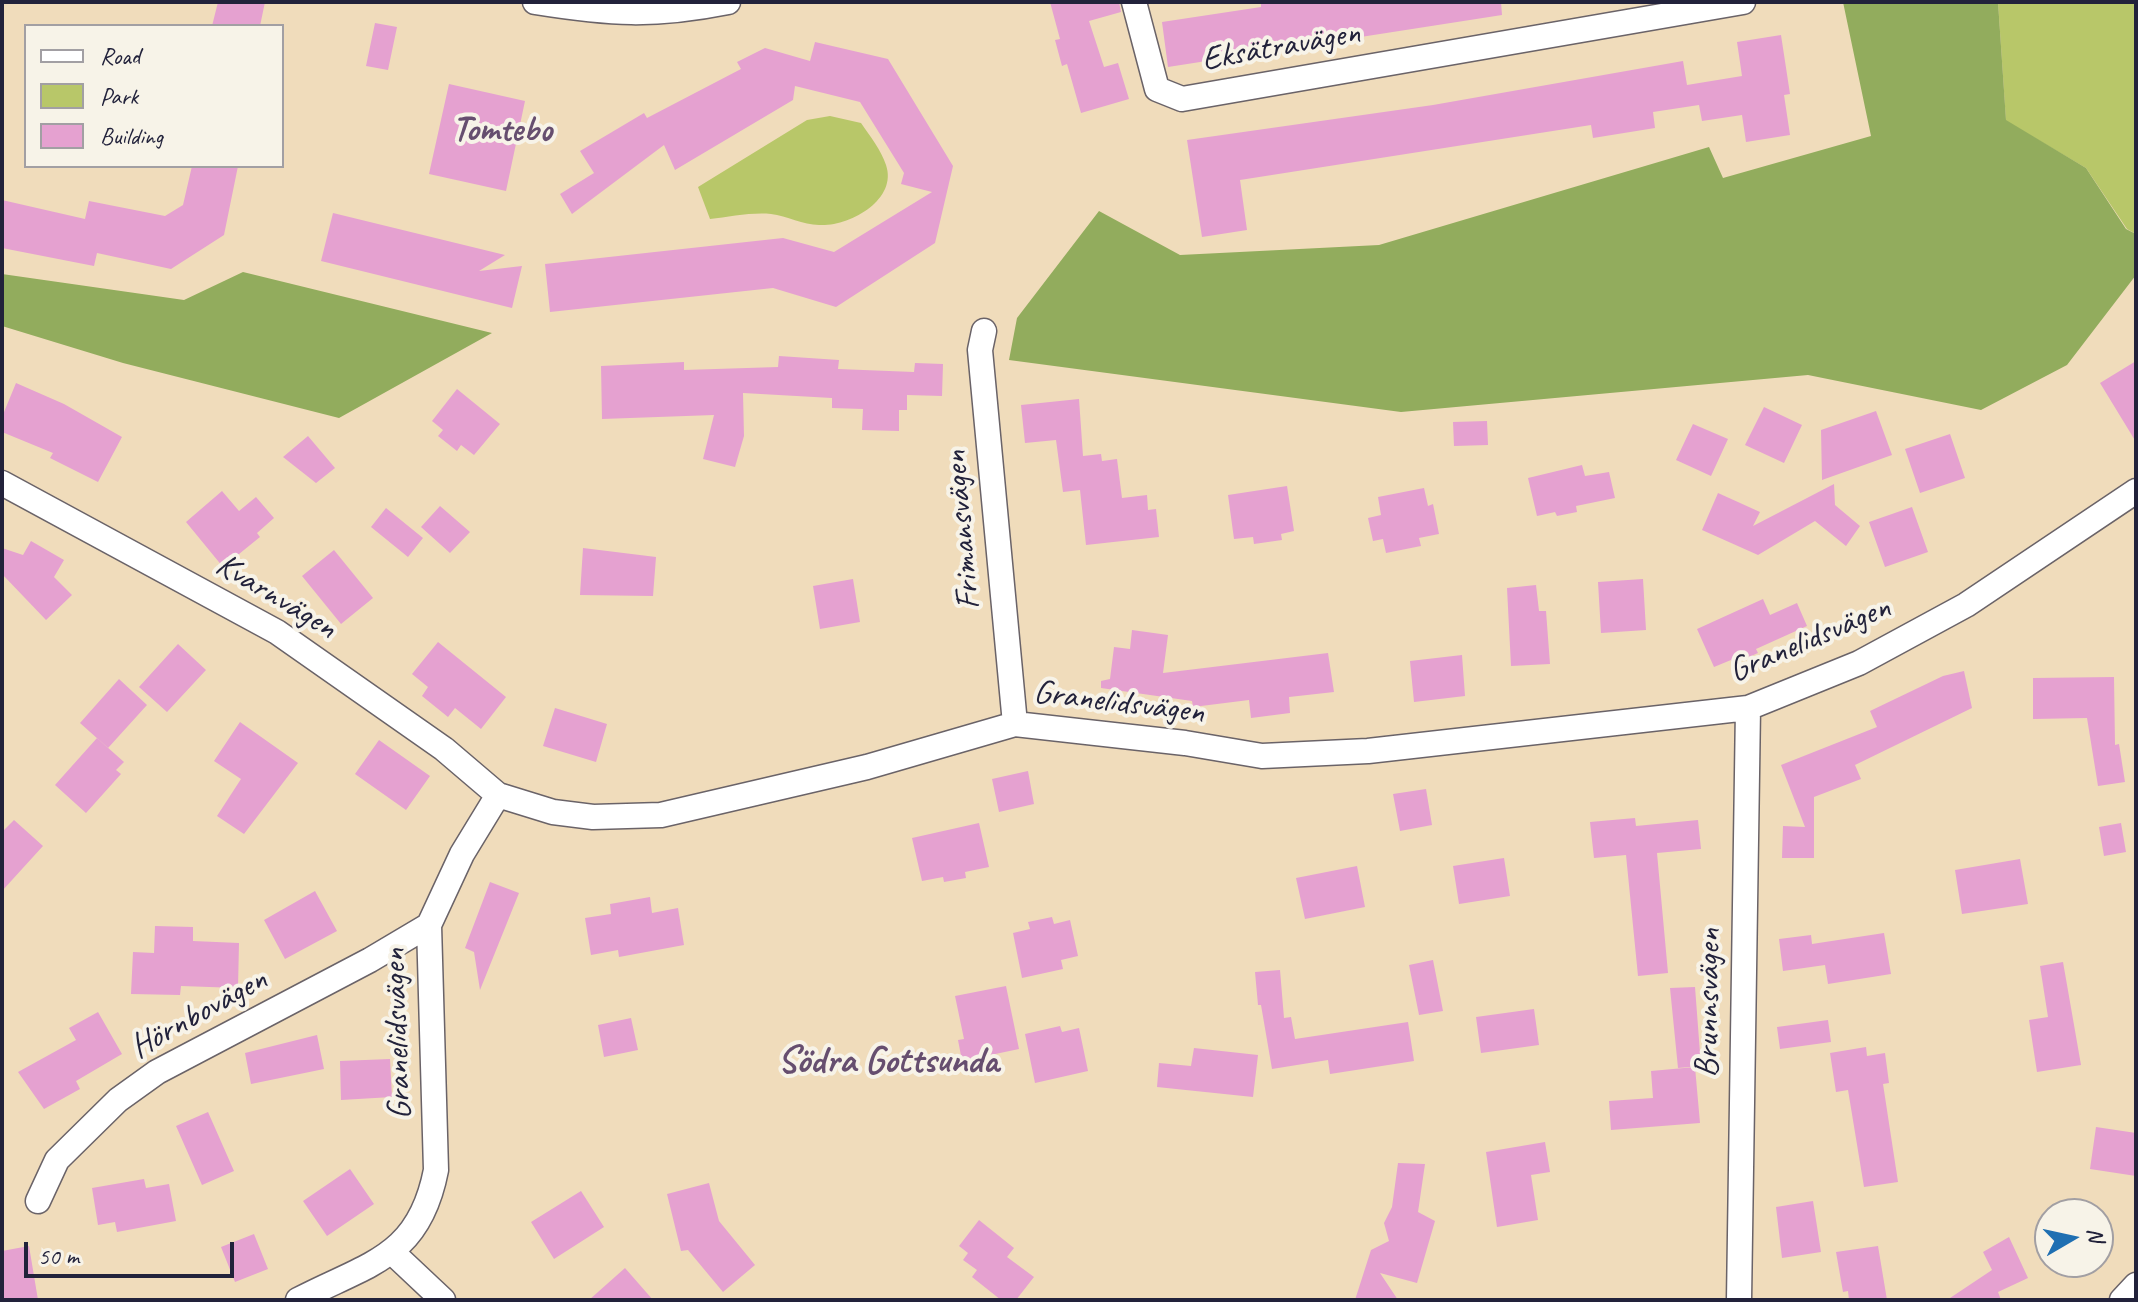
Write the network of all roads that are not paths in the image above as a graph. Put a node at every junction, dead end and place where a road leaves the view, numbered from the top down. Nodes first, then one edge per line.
1 (535, 2) edge
2 (728, 2) edge
3 (1134, 2) edge
4 (1743, 2) edge
5 (984, 331) dead end
6 (2, 483) edge
7 (2136, 491) edge
8 (1748, 708) junction
9 (1015, 724) junction
10 (498, 795) junction
11 (429, 925) junction
12 (38, 1201) dead end
13 (393, 1253) junction
14 (2136, 1285) edge
15 (298, 1300) edge
16 (443, 1300) edge
17 (1739, 1300) edge
18 (2122, 1300) edge

1 - 2 street
3 - 4 street, Eksätravägen
5 - 9 street, Frimansvägen
6 - 10 street, Kvarnvägen
7 - 8 street, Granelidsvägen
8 - 9 street, Granelidsvägen
8 - 17 street, Brunnsvägen
9 - 10 street, Granelidsvägen
10 - 11 street, Granelidsvägen
11 - 12 street, Hörnbovägen
11 - 13 street, Granelidsvägen
13 - 15 street, Granelidsvägen
13 - 16 street
14 - 18 street

